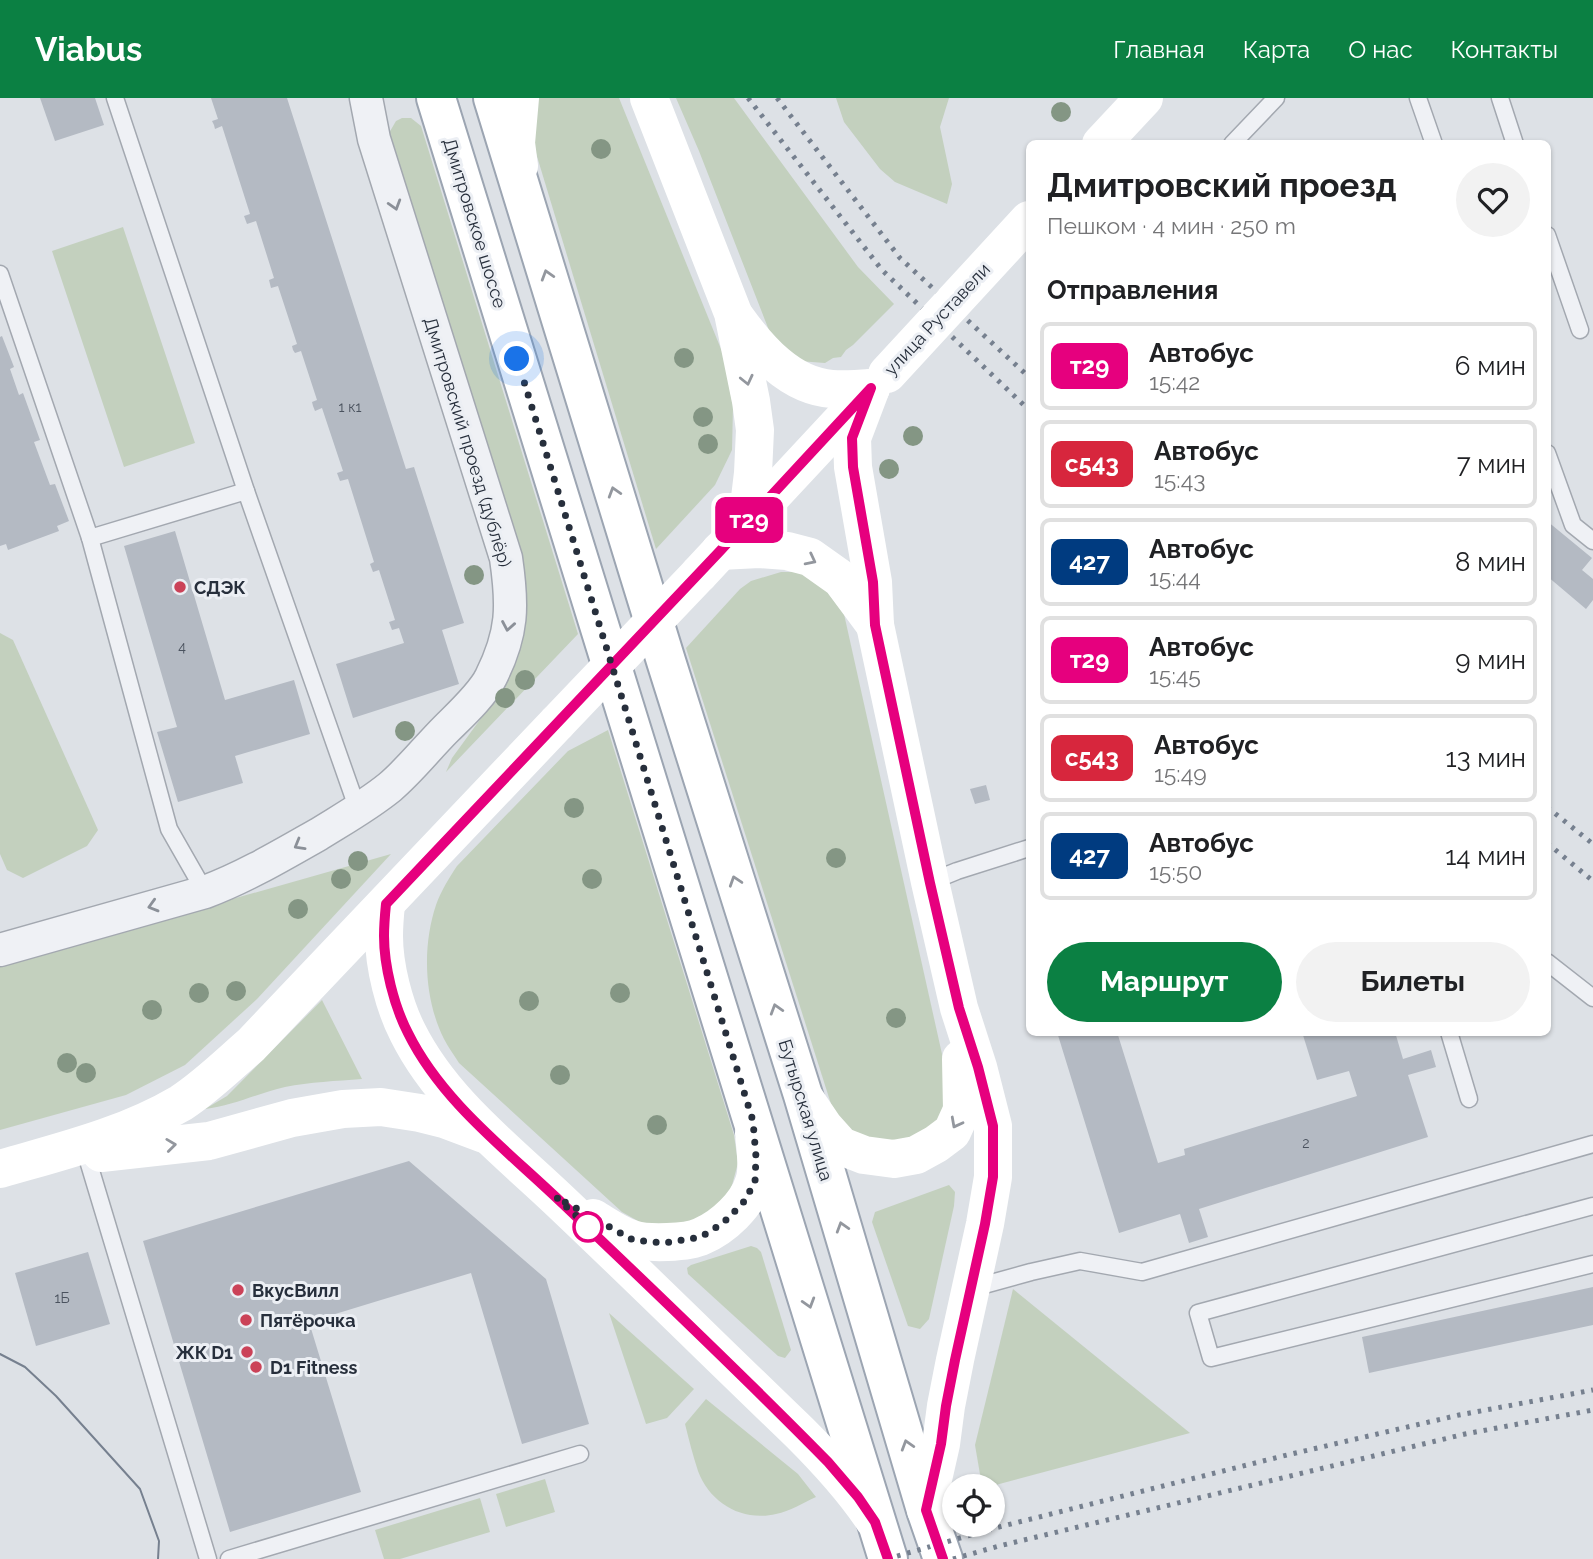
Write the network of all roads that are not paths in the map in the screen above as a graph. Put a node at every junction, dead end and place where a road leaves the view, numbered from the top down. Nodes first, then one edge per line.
1 (115, 98) edge
2 (366, 98) edge
3 (436, 98) edge
4 (493, 98) edge
5 (520, 98) edge
6 (1276, 98) edge
7 (1418, 98) edge
8 (1500, 98) edge
9 (648, 99) edge
10 (1236, 140) edge
11 (1433, 140) edge
12 (1514, 140) edge
13 (527, 212) junction
14 (1026, 223) edge
15 (1551, 247) edge
16 (0, 274) edge
17 (733, 313) junction
18 (1580, 330) dead end
19 (879, 381) junction
20 (1551, 464) edge
21 (246, 491) junction
22 (90, 538) junction
23 (1593, 541) edge
24 (720, 551) junction
25 (875, 625) junction
26 (358, 810) junction
27 (1026, 849) edge
28 (930, 883) junction
29 (205, 892) junction
30 (386, 904) junction
31 (0, 950) edge
32 (1551, 965) edge
33 (1593, 998) edge
34 (959, 1008) junction
35 (1450, 1036) edge
36 (803, 1095) junction
37 (1469, 1098) dead end
38 (753, 1121) junction
39 (489, 1136) junction
40 (1593, 1144) edge
41 (86, 1154) junction
42 (15, 1165) edge
43 (556, 1197) junction
44 (1593, 1206) edge
45 (1593, 1264) edge
46 (971, 1288) junction
47 (580, 1454) dead end
48 (926, 1510) junction
49 (875, 1522) junction
50 (208, 1559) edge
51 (229, 1559) edge
52 (888, 1559) edge
53 (943, 1559) edge

1 - 21 lane
2 -> 26 street, Дмитровский проезд (дублёр)
3 - 38 main road, Дмитровское шоссе
4 - 13 main road
5 - 13 main road
6 - 10 lane
7 - 11 lane
8 - 12 lane
9 - 17 main road
36 -> 13 main road, Бутырская улица
14 - 19 main road, улица Руставели, bridge
15 - 18 lane
16 - 22 lane
17 - 19 main road
17 -> 24 main road
19 - 24 main road, улица Руставели
19 - 25 main road
20 - 23 lane
21 - 22 lane
21 - 26 lane
22 - 29 lane
24 -> 25 main road
24 - 30 main road, улица Руставели, bridge
25 - 28 main road
26 -> 29 street, Дмитровский проезд (дублёр)
27 - 28 lane
28 - 34 main road
29 -> 31 street, Дмитровский проезд (дублёр)
30 - 39 main road
30 - 42 main road, улица Руставели
32 - 33 lane
34 -> 36 main road
34 - 46 main road
35 - 37 lane
48 -> 36 main road, Бутырская улица
38 - 43 main road
38 -> 49 main road
41 -> 39 main road
39 - 43 main road
40 - 46 lane
41 - 42 main road
41 - 50 lane
43 - 49 main road
44 - 45 lane
46 - 48 main road
47 - 51 lane
48 - 53 main road, Бутырская улица
49 - 52 main road

